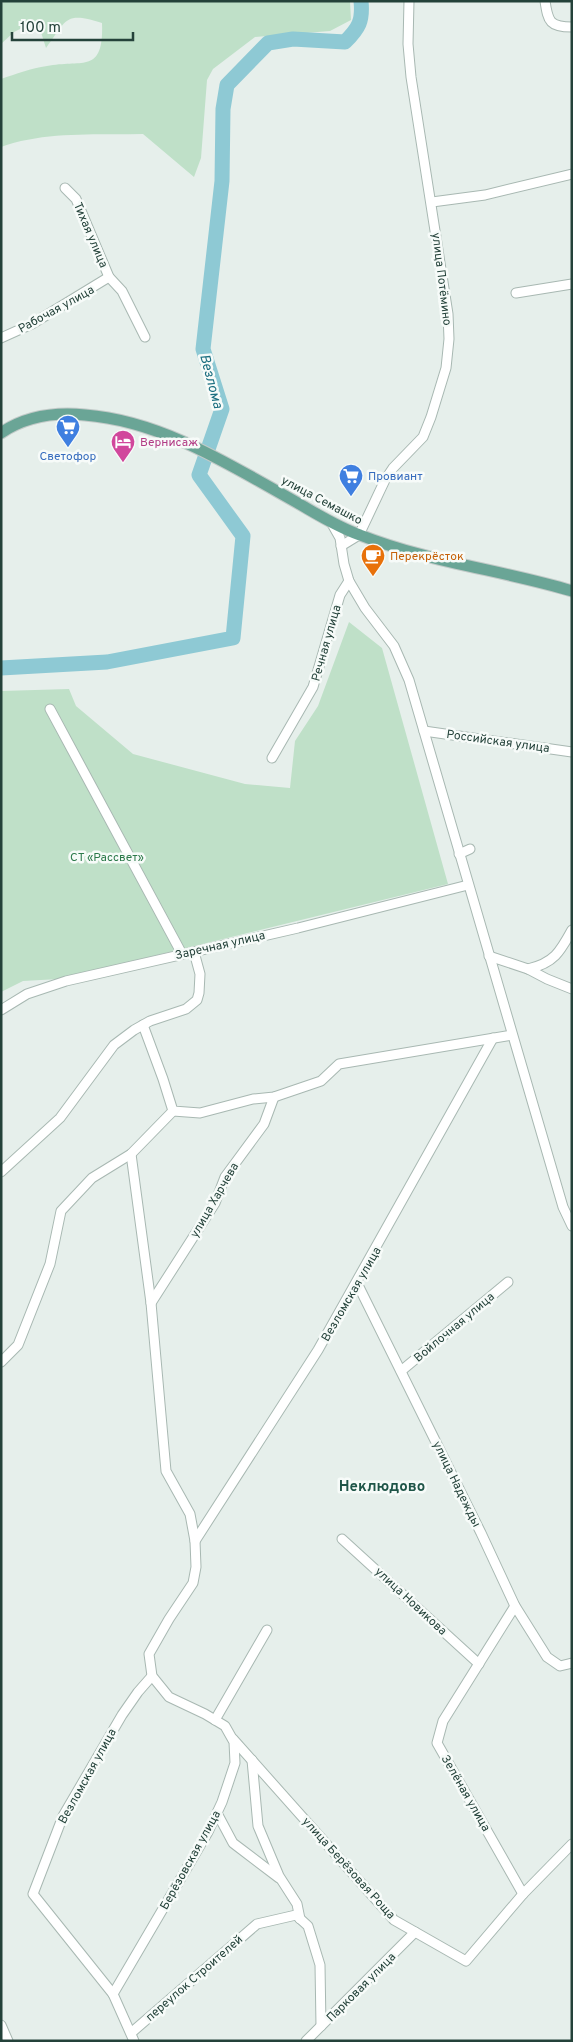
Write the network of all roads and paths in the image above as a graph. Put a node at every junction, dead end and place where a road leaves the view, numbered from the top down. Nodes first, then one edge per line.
1 (409, 1) edge
2 (545, 1) edge
3 (572, 27) edge
4 (572, 174) edge
5 (65, 188) dead end
6 (432, 202) junction
7 (109, 277) junction
8 (572, 284) edge
9 (516, 293) dead end
10 (145, 337) dead end
11 (1, 338) edge
12 (1, 433) edge
13 (331, 522) junction
14 (358, 535) junction
15 (342, 546) junction
16 (349, 581) junction
17 (572, 591) edge
18 (50, 709) dead end
19 (424, 731) junction
20 (572, 752) edge
21 (272, 758) dead end
22 (470, 849) dead end
23 (459, 854) junction
24 (468, 884) junction
25 (572, 930) edge
26 (194, 952) junction
27 (182, 954) junction
28 (489, 956) junction
29 (528, 969) junction
30 (572, 988) edge
31 (1, 1010) edge
32 (143, 1025) junction
33 (512, 1035) junction
34 (493, 1038) junction
35 (274, 1097) junction
36 (173, 1111) junction
37 (131, 1154) junction
38 (1, 1172) edge
39 (572, 1226) edge
40 (508, 1282) dead end
41 (357, 1283) junction
42 (151, 1303) junction
43 (1, 1362) edge
44 (401, 1371) junction
45 (342, 1539) dead end
46 (195, 1541) junction
47 (515, 1606) junction
48 (267, 1630) dead end
49 (572, 1662) edge
50 (479, 1664) junction
51 (152, 1676) junction
52 (215, 1720) junction
53 (230, 1735) junction
54 (252, 1760) junction
55 (217, 1813) junction
56 (572, 1844) edge
57 (281, 1879) junction
58 (523, 1894) junction
59 (300, 1919) junction
60 (415, 1932) junction
61 (113, 1994) junction
62 (1, 2025) edge
63 (320, 2026) junction
64 (132, 2037) edge
65 (5, 2038) edge
66 (306, 2041) edge

1 - 6 street, улица Потёмино
2 - 3 street
4 - 6 street
5 - 7 street, Тихая улица
6 - 14 street, улица Потёмино
7 - 10 street, Тихая улица
7 - 11 street, Рабочая улица
8 - 9 street
12 - 13 main road, улица Семашко
13 - 14 main road, улица Семашко
13 - 15 street
14 - 15 street
14 - 17 main road, улица Семашко
15 - 16 street
16 - 19 street
16 - 21 street, Речная улица
18 - 27 street
19 - 20 street, Российская улица
19 - 23 street
22 - 23 street
23 - 24 street
24 - 26 street, Заречная улица
24 - 28 street
25 - 29 street
26 - 27 street, Заречная улица
26 - 32 street
27 - 31 street, Заречная улица
28 - 29 street
28 - 33 street
29 - 30 street
32 - 36 street
32 - 38 street
33 - 34 street
33 - 39 street
34 - 35 street
34 - 41 street, Везломская улица
35 - 36 street
35 - 42 street, улица Харчева
36 - 37 street
37 - 42 street
37 - 43 street
40 - 44 street, Войлочная улица
41 - 44 street, улица Надежды
41 - 46 street, Везломская улица
42 - 46 street
44 - 47 street, улица Надежды
45 - 50 street, улица Новикова
46 - 51 street
47 - 49 street, улица Надежды
47 - 50 street, Зелёная улица
48 - 52 street
50 - 58 street, Зелёная улица
51 - 52 street
51 - 61 street, Везломская улица
52 - 53 street
53 - 54 street, улица Берёзовая Роща
53 - 55 street, Берёзовская улица
54 - 57 street
54 - 60 street, улица Берёзовая Роща
55 - 57 street
55 - 61 street, Берёзовская улица
56 - 58 street
57 - 59 street
58 - 60 street, улица Берёзовая Роща
59 - 63 street
59 - 64 street, переулок Строителей
60 - 63 street, Парковая улица
61 - 64 street
62 - 65 street
63 - 66 street, Парковая улица

